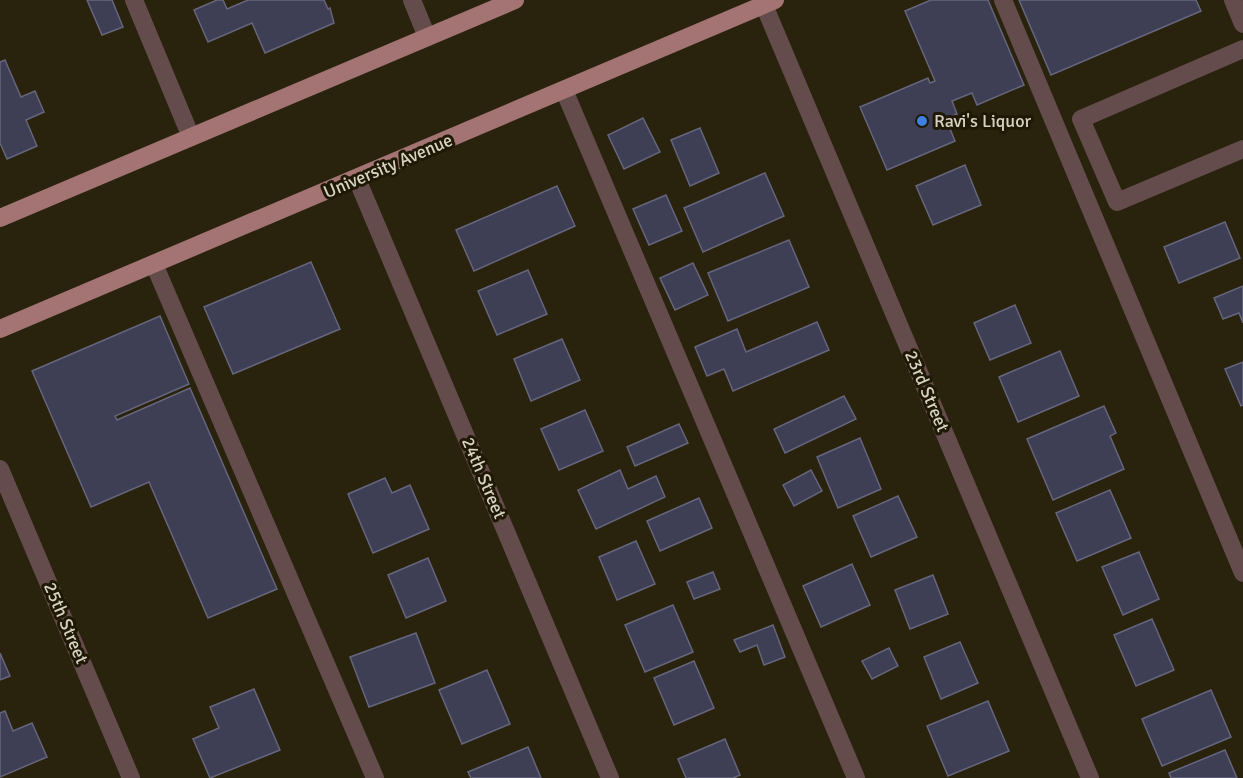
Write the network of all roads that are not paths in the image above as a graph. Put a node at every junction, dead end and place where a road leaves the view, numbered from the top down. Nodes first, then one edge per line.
1 (134, 0) edge
2 (411, 0) edge
3 (515, 0) edge
4 (1003, 0) edge
5 (1233, 0) edge
6 (770, 2) edge
7 (1243, 24) edge
8 (427, 37) junction
9 (1243, 49) edge
10 (564, 90) junction
11 (191, 137) junction
12 (1243, 148) edge
13 (357, 179) junction
14 (0, 218) edge
15 (154, 264) junction
16 (0, 329) edge
17 (0, 469) edge
18 (1243, 573) edge
19 (132, 778) edge
20 (375, 778) edge
21 (610, 778) edge
22 (856, 778) edge
23 (1090, 778) edge

1 - 11 street
2 - 8 street
3 - 8 main road
4 - 18 street
5 - 7 street
6 - 10 main road, University Avenue
6 - 23 street, 23rd Street
8 - 11 main road
9 - 12 street
10 - 13 main road, University Avenue
10 - 22 street
11 - 14 main road
13 - 15 main road, University Avenue
13 - 21 street, 24th Street
15 - 16 main road, University Avenue
15 - 20 street
17 - 19 street, 25th Street

